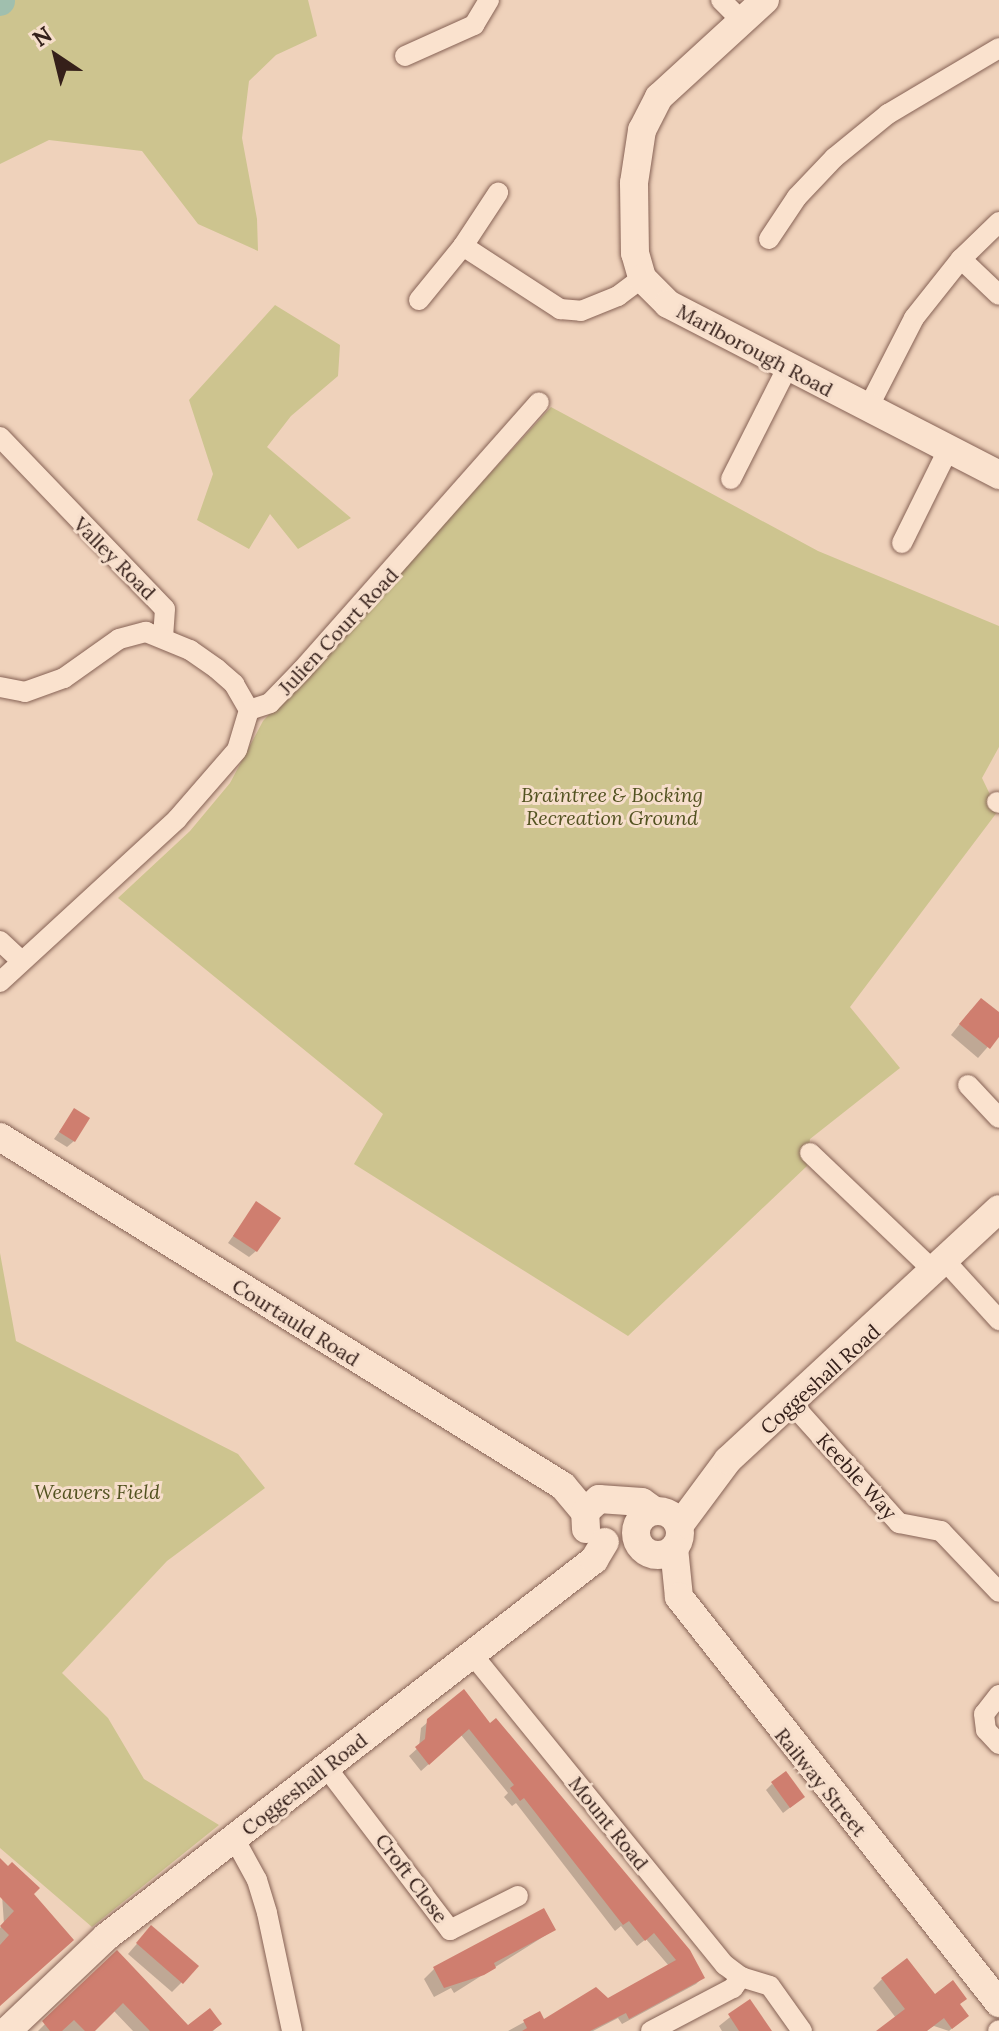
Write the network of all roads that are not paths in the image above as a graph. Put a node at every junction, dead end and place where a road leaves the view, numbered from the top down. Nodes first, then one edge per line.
1 (489, 0) edge
2 (721, 0) edge
3 (765, 0) edge
4 (742, 21) junction
5 (405, 56) dead end
6 (996, 56) edge
7 (498, 193) dead end
8 (999, 222) edge
9 (769, 239) dead end
10 (463, 246) junction
11 (961, 259) junction
12 (642, 278) junction
13 (999, 295) edge
14 (419, 300) dead end
15 (787, 368) junction
16 (539, 402) dead end
17 (868, 408) junction
18 (0, 437) edge
19 (948, 450) junction
20 (999, 475) edge
21 (731, 479) dead end
22 (902, 543) dead end
23 (163, 636) junction
24 (0, 687) edge
25 (249, 710) junction
26 (0, 941) edge
27 (19, 959) junction
28 (0, 982) edge
29 (968, 1085) dead end
30 (997, 1111) edge
31 (0, 1137) edge
32 (810, 1153) dead end
33 (999, 1209) edge
34 (940, 1267) junction
35 (999, 1320) edge
36 (793, 1405) junction
37 (601, 1521) junction
38 (667, 1523) junction
39 (643, 1551) junction
40 (999, 1592) edge
41 (676, 1593) junction
42 (472, 1654) junction
43 (999, 1695) edge
44 (999, 1744) edge
45 (326, 1767) junction
46 (234, 1838) junction
47 (518, 1896) dead end
48 (755, 1981) junction
49 (999, 2003) edge
50 (7, 2031) edge
51 (292, 2031) edge
52 (651, 2031) edge
53 (802, 2031) edge

1 - 5 street
2 - 4 street
3 - 4 main road
4 - 12 main road
6 - 9 street
7 - 10 street
8 - 11 street
10 - 12 street
10 - 14 street
11 - 13 street
11 - 17 street
12 - 15 main road, Marlborough Road
15 - 17 main road, Marlborough Road
15 - 21 street
16 - 25 street, Julien Court Road
17 - 19 main road, Marlborough Road
18 - 23 street, Valley Road
19 - 20 main road, Marlborough Road
19 - 22 street
23 - 24 street
23 - 25 street
25 - 27 street
26 - 27 street
27 - 28 street
29 - 30 street
31 - 37 main road, Courtauld Road
32 - 34 street
33 - 34 main road, Coggeshall Road
34 - 35 street
34 - 36 main road, Coggeshall Road
36 - 38 main road, Coggeshall Road
36 - 40 street, Keeble Way
37 - 38 main road
37 - 39 main road
37 - 42 main road, Coggeshall Road
38 - 39 main road
38 - 39 main road
38 - 41 main road
39 - 41 main road, Railway Street
41 - 49 main road, Railway Street
42 - 45 main road, Coggeshall Road
42 - 48 street, Mount Road
43 - 44 street
45 - 46 main road, Coggeshall Road
45 - 47 street, Croft Close
46 - 50 main road, Coggeshall Road
46 - 51 street
48 - 52 street
48 - 53 street, Mount Road

